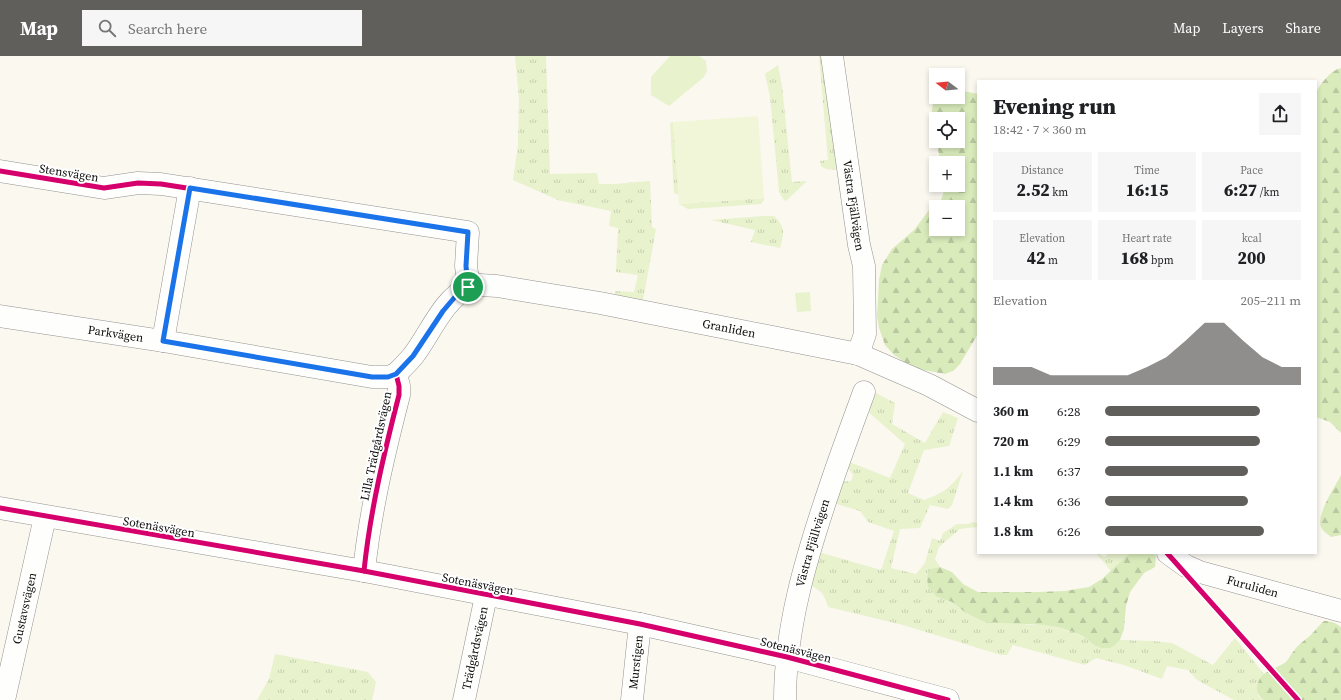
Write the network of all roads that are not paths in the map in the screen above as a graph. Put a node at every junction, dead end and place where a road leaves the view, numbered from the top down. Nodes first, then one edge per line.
1 (832, 56) edge
2 (0, 171) edge
3 (190, 188) junction
4 (468, 287) junction
5 (0, 316) edge
6 (163, 341) junction
7 (858, 354) junction
8 (396, 374) junction
9 (864, 392) dead end
10 (977, 410) edge
11 (0, 508) edge
12 (45, 517) junction
13 (1169, 554) edge
14 (364, 571) junction
15 (486, 596) junction
16 (1341, 611) edge
17 (640, 624) junction
18 (787, 657) junction
19 (4, 700) edge
20 (464, 700) edge
21 (632, 700) edge
22 (785, 700) edge
23 (948, 700) edge

1 - 7 street, Västra Fjällvägen
2 - 3 street, Stensvägen
3 - 4 street, Stensvägen
3 - 6 street
4 - 7 street, Granliden
4 - 8 street
5 - 6 street, Parkvägen
6 - 8 street, Parkvägen
7 - 10 street, Granliden
8 - 14 street, Lilla Trädgårdsvägen
9 - 18 street, Västra Fjällvägen
11 - 12 street, Sotenäsvägen
12 - 14 street, Sotenäsvägen
12 - 19 street, Gustavsvägen
13 - 16 street, Furuliden
14 - 15 street, Sotenäsvägen
15 - 17 street, Sotenäsvägen
15 - 20 street, Trädgårdsvägen
17 - 18 street, Sotenäsvägen
17 - 21 street, Murstigen
18 - 22 street, Västra Fjällvägen
18 - 23 street, Sotenäsvägen

